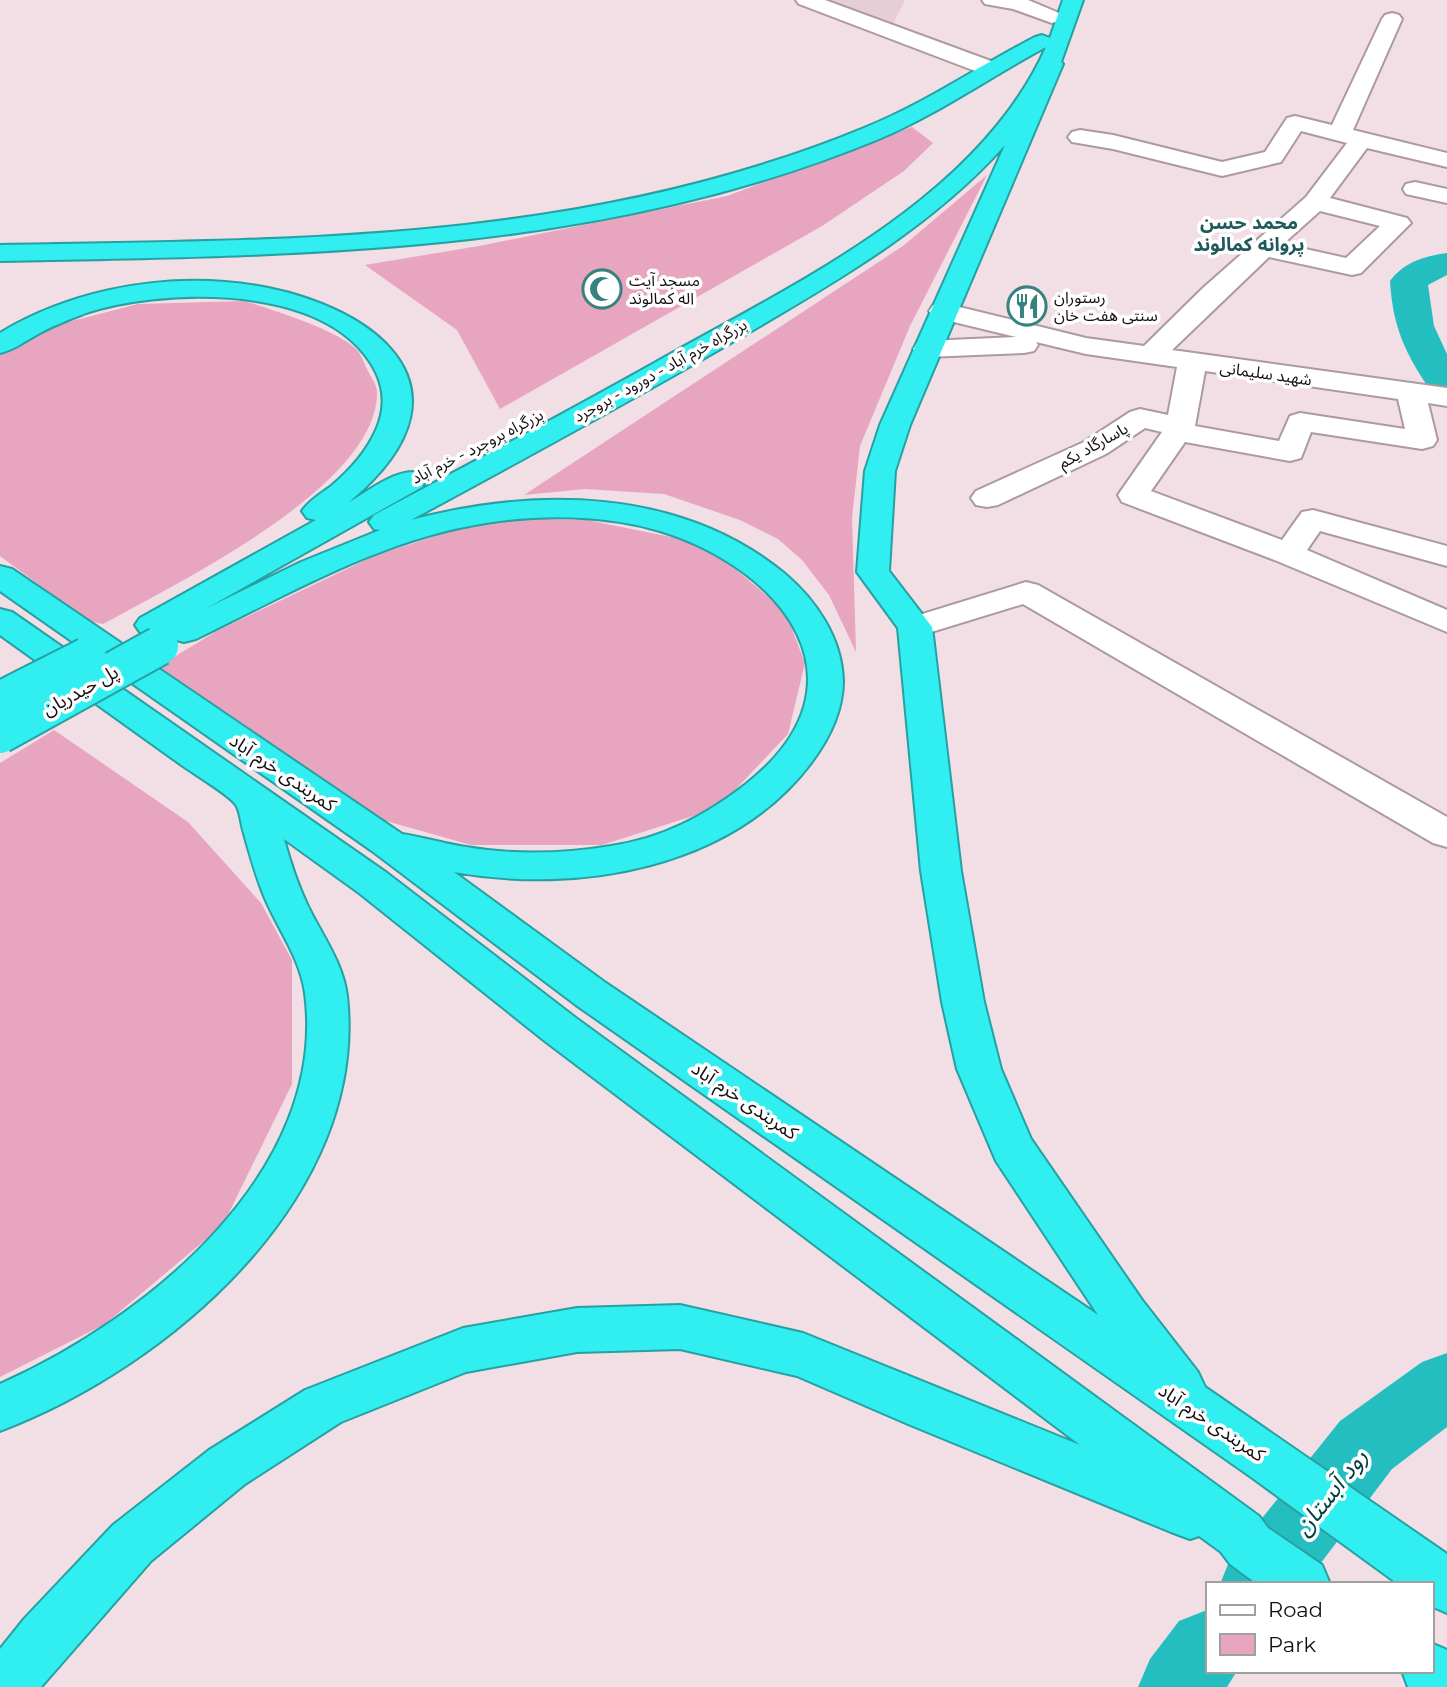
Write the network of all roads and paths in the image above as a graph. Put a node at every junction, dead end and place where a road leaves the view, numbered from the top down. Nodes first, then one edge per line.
1 (806, 0) edge
2 (992, 0) edge
3 (1392, 19) dead end
4 (1055, 24) edge
5 (991, 69) junction
6 (1080, 137) dead end
7 (1350, 138) junction
8 (1447, 160) edge
9 (1415, 189) dead end
10 (1447, 196) edge
11 (1315, 202) junction
12 (1265, 248) junction
13 (0, 253) edge
14 (943, 311) junction
15 (0, 345) edge
16 (1086, 346) junction
17 (927, 349) junction
18 (1150, 356) junction
19 (1192, 363) junction
20 (1306, 378) junction
21 (1411, 392) junction
22 (1447, 397) edge
23 (1300, 422) junction
24 (1179, 430) junction
25 (987, 498) dead end
26 (1288, 554) junction
27 (1447, 556) edge
28 (0, 576) edge
29 (18, 615) edge
30 (1447, 622) edge
31 (170, 627) junction
32 (915, 627) junction
33 (0, 701) edge
34 (0, 734) edge
35 (253, 795) junction
36 (1447, 834) edge
37 (386, 842) junction
38 (0, 1408) edge
39 (1201, 1415) junction
40 (1244, 1540) junction
41 (1300, 1582) edge
42 (1447, 1586) edge
43 (5, 1687) edge

1 - 5 street
2 - 4 street
3 - 7 street
4 - 5 highway
4 - 14 highway
4 - 31 highway, بزرگراه خرم آباد - دورود - بروجرد
5 - 13 highway
6 - 7 street
7 - 8 street
7 - 11 street
9 - 10 street
11 - 12 street
11 - 12 street
12 - 18 street
14 - 16 street, شهید سلیمانی
14 - 17 highway
15 - 31 highway
16 - 17 street, شهید سلیمانی
16 - 18 street, شهید سلیمانی
17 - 32 highway
18 - 19 street, شهید سلیمانی
19 - 20 street, شهید سلیمانی
19 - 24 street
20 - 21 street, شهید سلیمانی
20 - 23 street
21 - 22 street, شهید سلیمانی
21 - 23 street
23 - 24 street, پاسارگاد یکم
24 - 25 street, پاسارگاد یکم
24 - 26 street
26 - 27 street
26 - 30 street
28 - 29 highway
29 - 35 highway, کمربندی خرم آباد
29 - 37 highway, کمربندی خرم آباد
31 - 33 highway, پل حیدریان, bridge
31 - 34 highway, پل حیدریان, bridge
31 - 37 highway
32 - 36 street
32 - 39 highway
35 - 38 highway
35 - 40 highway, کمربندی خرم آباد
37 - 39 highway, کمربندی خرم آباد
39 - 42 highway, کمربندی خرم آباد
40 - 41 highway, کمربندی خرم آباد
40 - 43 highway

